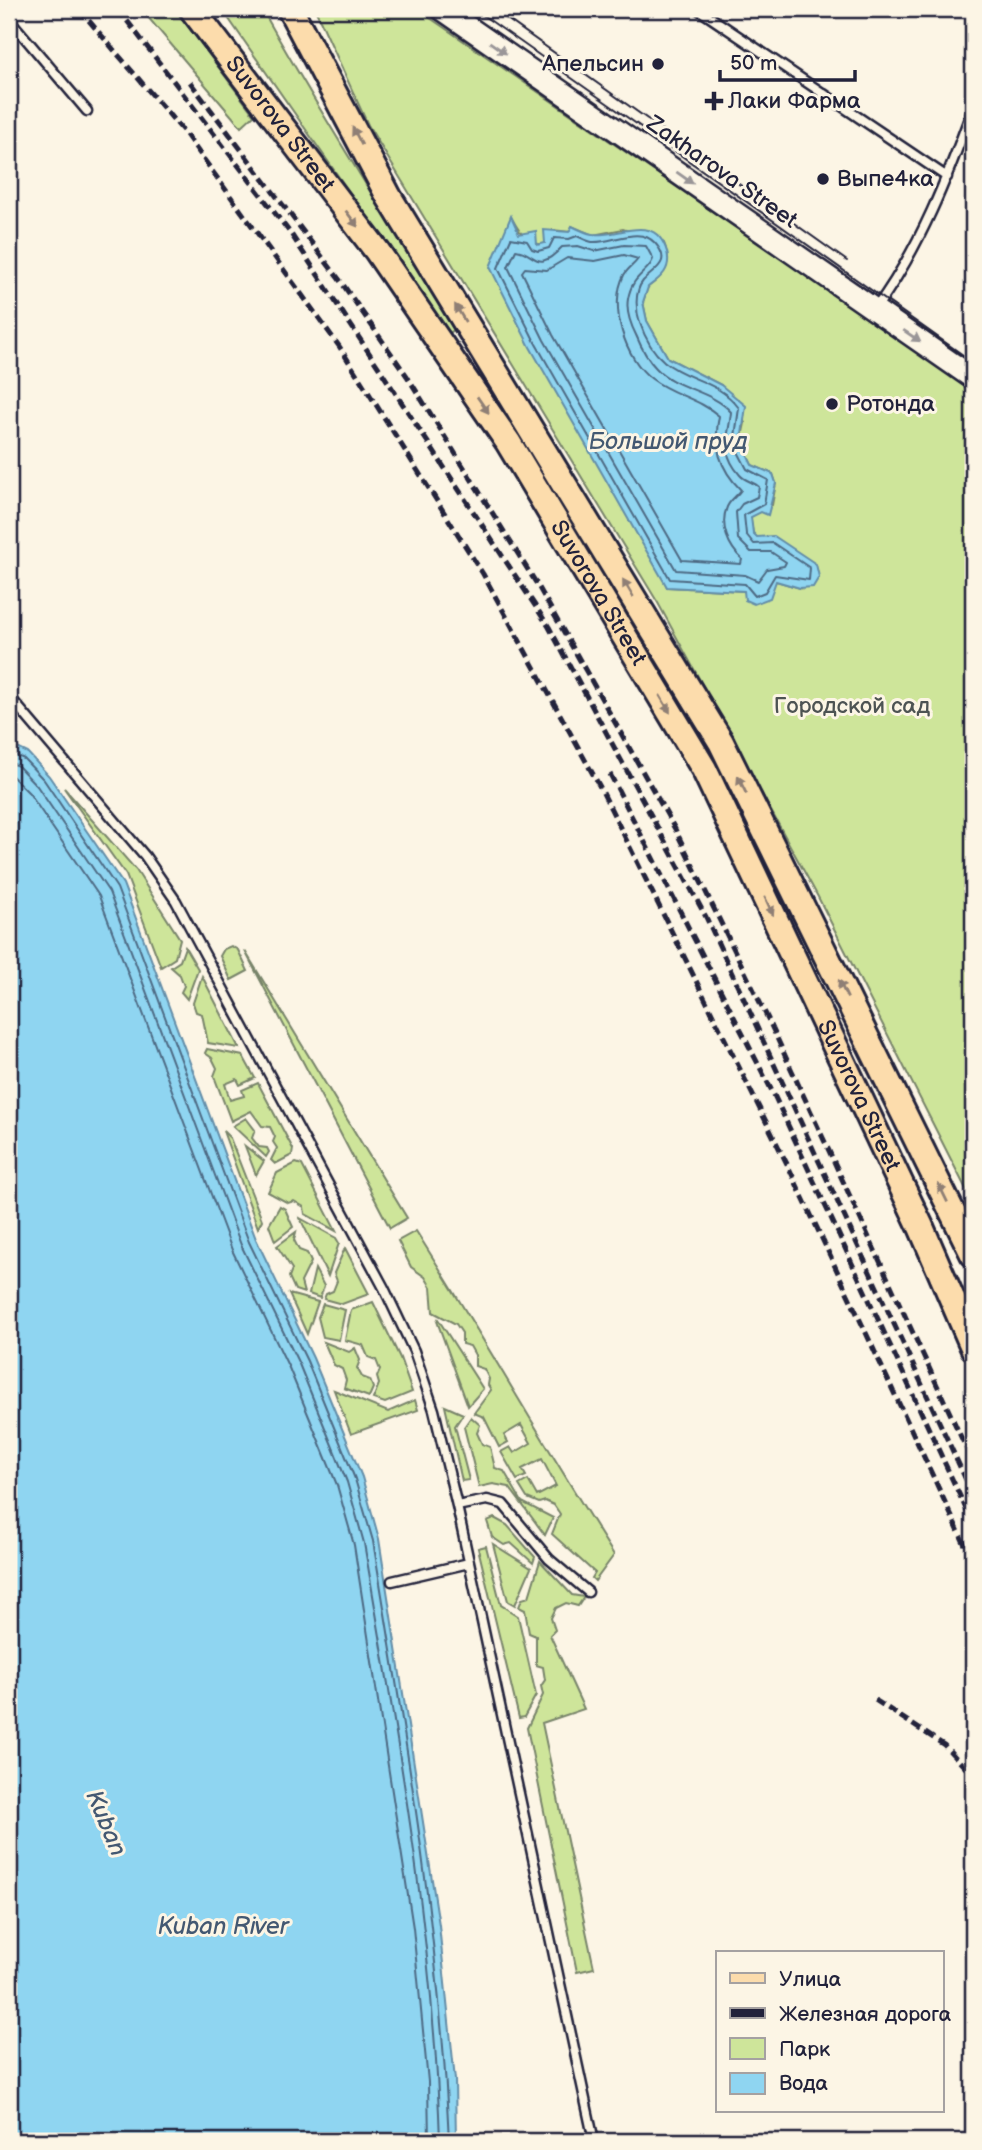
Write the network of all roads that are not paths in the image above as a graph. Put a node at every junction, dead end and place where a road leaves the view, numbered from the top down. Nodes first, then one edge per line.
1 (192, 9) edge
2 (290, 9) edge
3 (442, 9) edge
4 (698, 9) edge
5 (9, 19) edge
6 (973, 107) edge
7 (87, 111) dead end
8 (947, 177) junction
9 (874, 310) junction
10 (973, 378) edge
11 (9, 696) edge
12 (9, 706) edge
13 (23, 712) junction
14 (921, 1227) junction
15 (973, 1254) edge
16 (973, 1325) edge
17 (973, 1347) edge
18 (457, 1506) junction
19 (469, 1563) junction
20 (393, 1581) dead end
21 (588, 1592) dead end
22 (594, 2141) edge

1 -> 14 main road, Suvorova Street
15 -> 2 main road, Suvorova Street
3 -> 9 street, Zakharova Street
4 - 8 lane
5 - 7 lane
6 - 8 lane
8 - 9 lane
9 -> 10 street, Zakharova Street
11 - 13 lane
12 - 13 lane
13 - 18 lane
14 - 16 main road, Suvorova Street
14 - 17 main road, Suvorova Street
18 - 19 lane
18 - 21 lane
19 - 20 lane
19 - 22 lane

